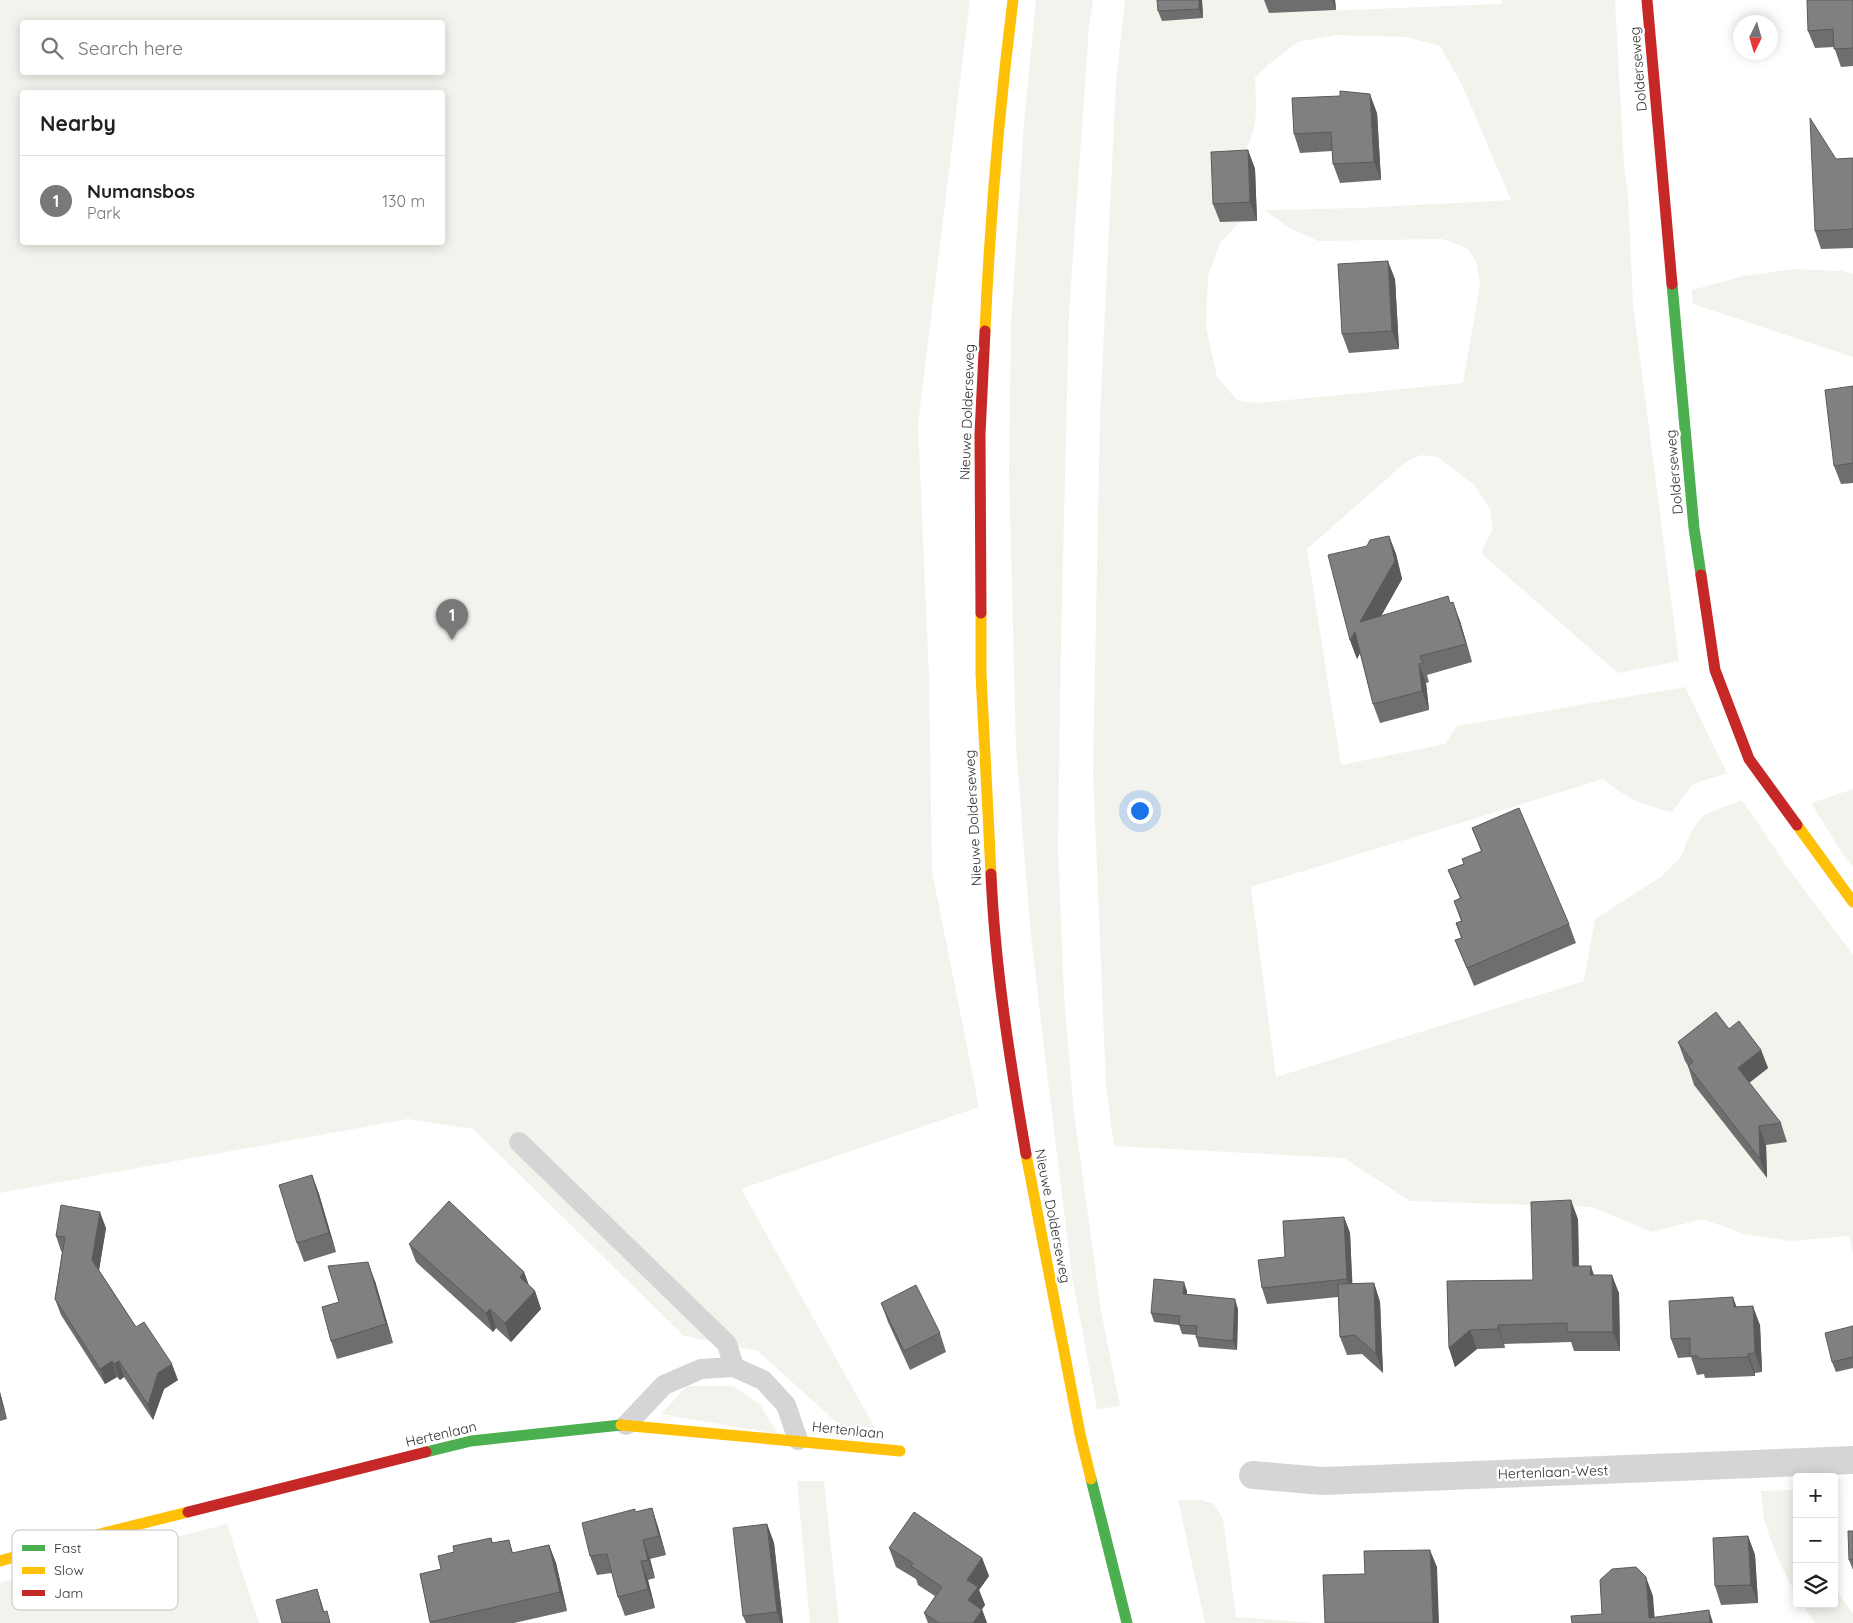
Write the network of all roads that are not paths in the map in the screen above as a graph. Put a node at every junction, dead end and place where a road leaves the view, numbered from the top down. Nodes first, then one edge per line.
1 (1013, 0) edge
2 (1647, 0) edge
3 (1853, 902) edge
4 (519, 1142) dead end
5 (734, 1367) junction
6 (626, 1425) junction
7 (798, 1440) junction
8 (900, 1450) dead end
9 (1853, 1460) edge
10 (1253, 1475) dead end
11 (115, 1530) edge
12 (1127, 1623) edge

1 - 12 main road, Nieuwe Dolderseweg
2 - 3 main road, Dolderseweg
4 - 5 lane
5 - 6 lane
5 - 7 lane
6 - 7 main road, Hertenlaan
6 - 11 main road, Hertenlaan
7 - 8 main road, Hertenlaan
9 - 10 street, Hertenlaan-West

